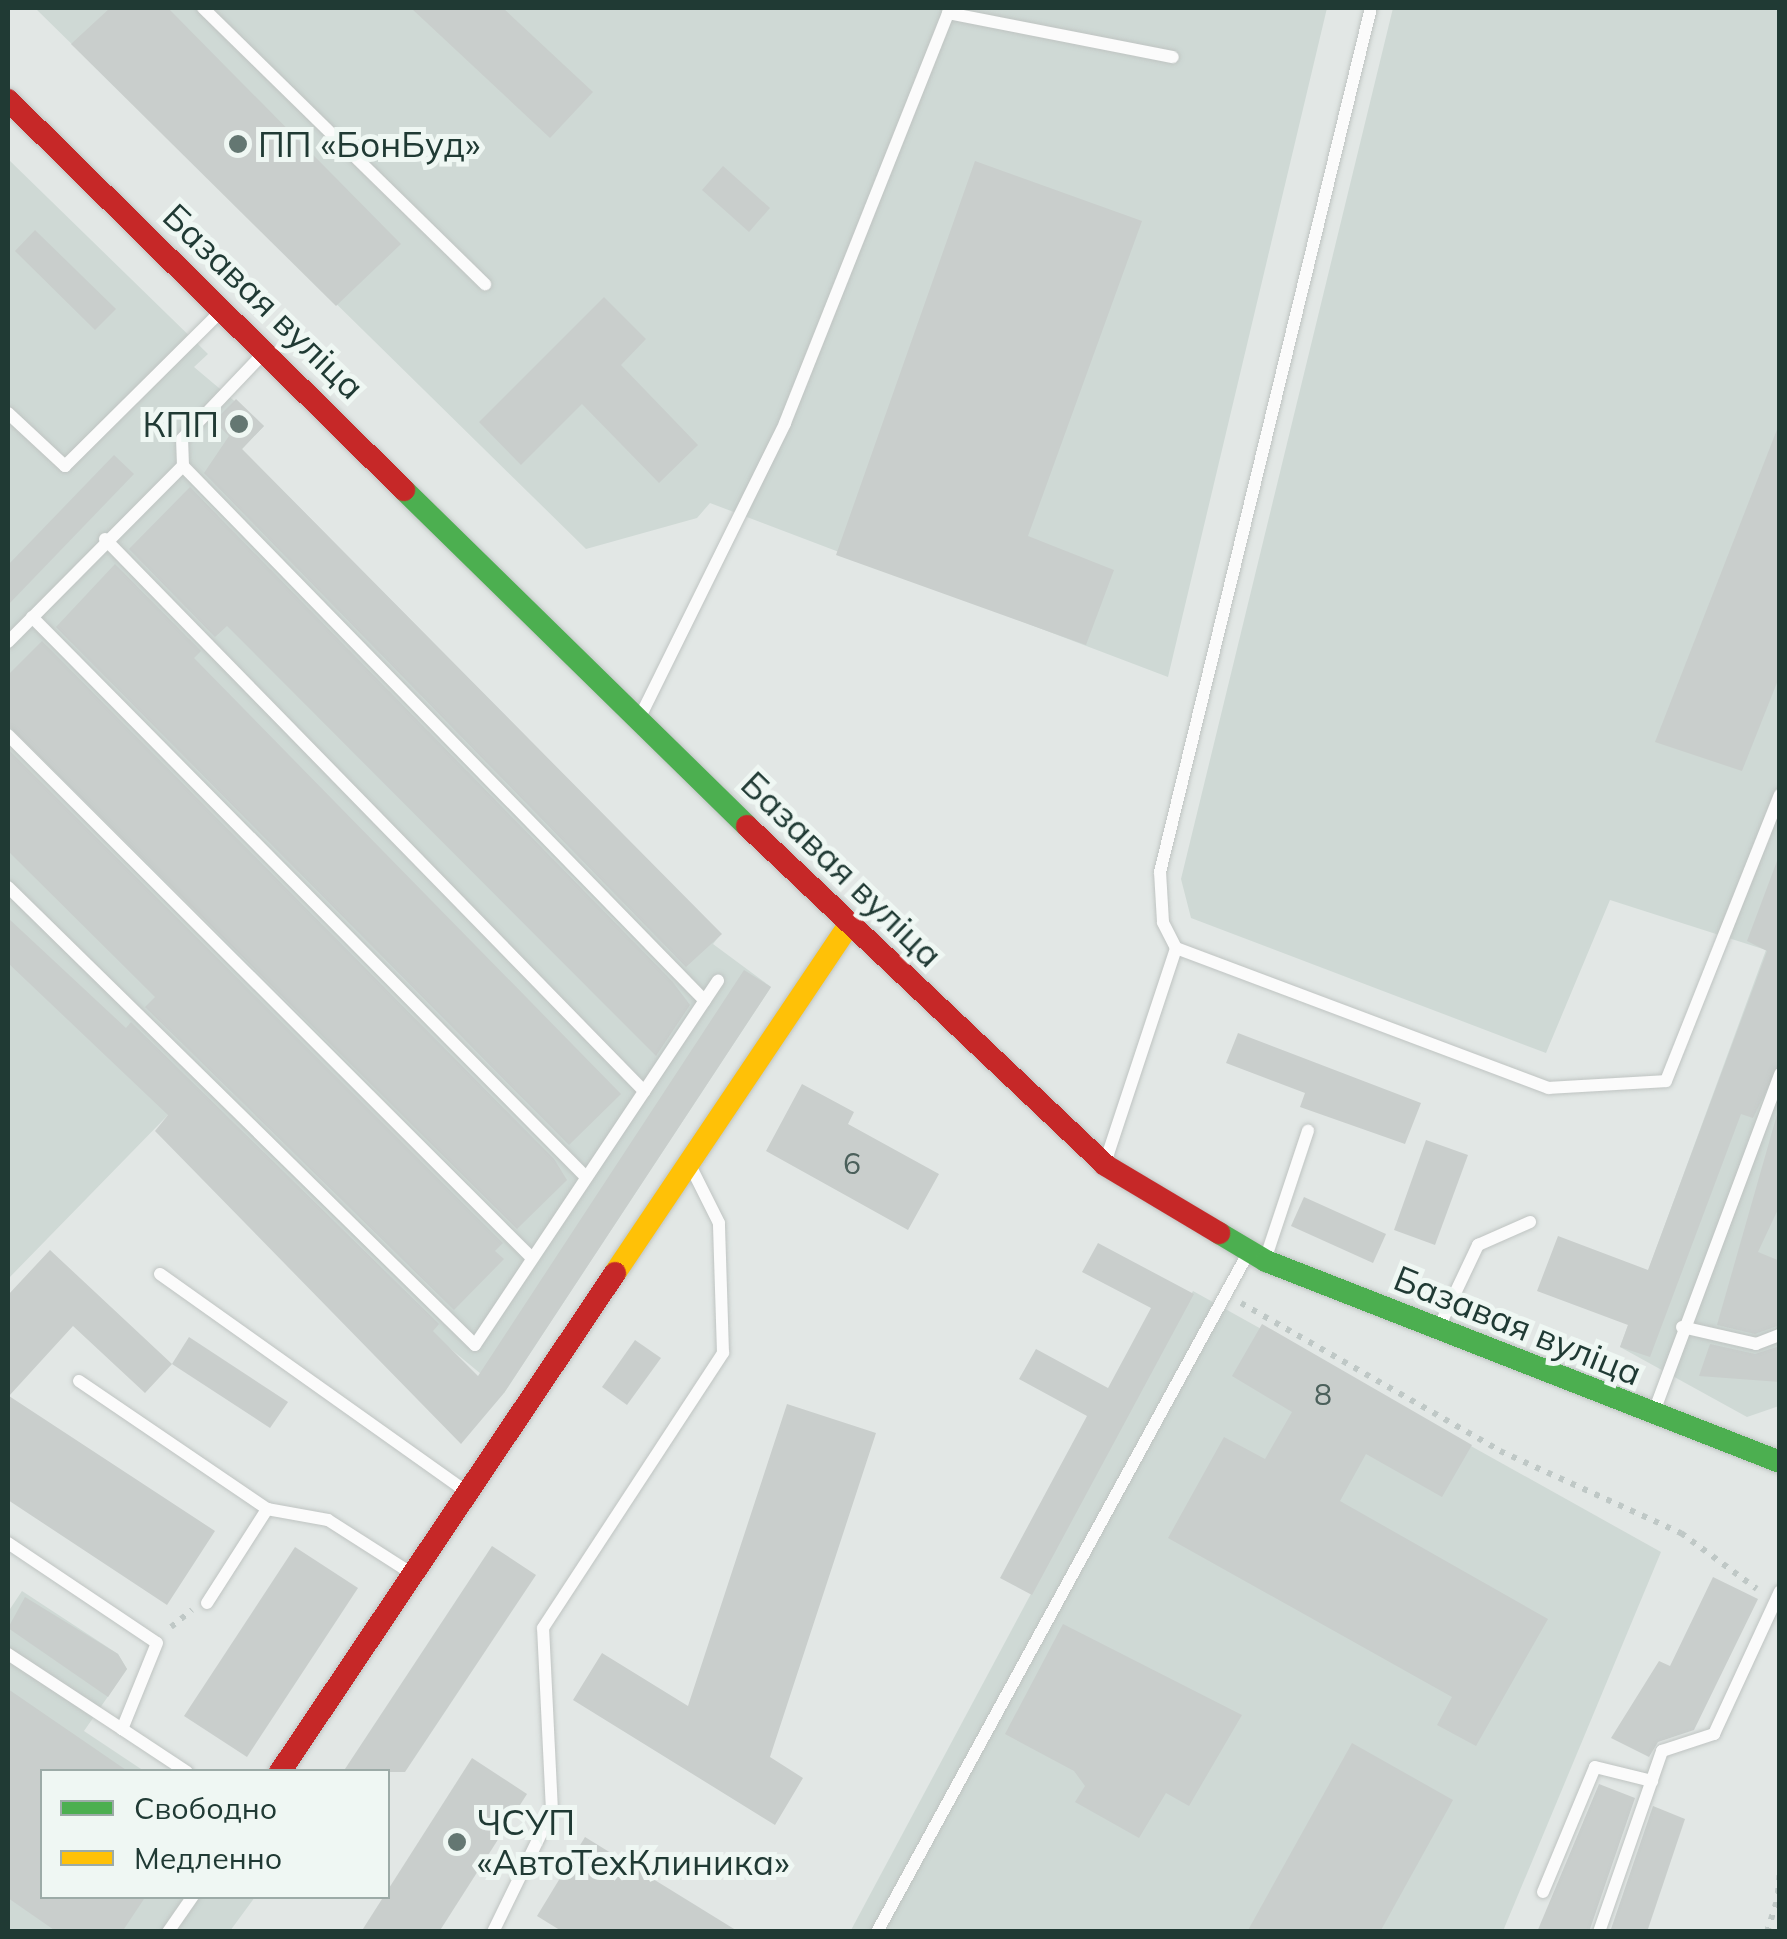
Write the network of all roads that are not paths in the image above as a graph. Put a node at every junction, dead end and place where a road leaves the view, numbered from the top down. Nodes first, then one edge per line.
1 (203, 8) edge
2 (1371, 8) edge
3 (1173, 57) dead end
4 (8, 100) edge
5 (485, 284) dead end
6 (222, 309) junction
7 (266, 350) junction
8 (8, 413) edge
9 (183, 466) junction
10 (105, 539) junction
11 (32, 617) junction
12 (8, 642) edge
13 (639, 719) junction
14 (8, 735) edge
15 (1780, 796) edge
16 (8, 887) edge
17 (848, 926) junction
18 (1176, 948) junction
19 (718, 981) dead end
20 (706, 1001) junction
21 (1780, 1074) edge
22 (644, 1091) junction
23 (1308, 1131) dead end
24 (1105, 1165) junction
25 (691, 1167) junction
26 (586, 1178) junction
27 (1530, 1222) dead end
28 (1257, 1257) junction
29 (532, 1258) junction
30 (160, 1274) dead end
31 (1682, 1327) junction
32 (1437, 1332) junction
33 (1780, 1335) edge
34 (78, 1381) dead end
35 (1652, 1416) junction
36 (1780, 1462) edge
37 (468, 1494) junction
38 (267, 1509) junction
39 (8, 1542) edge
40 (413, 1575) junction
41 (1778, 1593) edge
42 (207, 1603) road end
43 (8, 1654) edge
44 (122, 1729) junction
45 (182, 1769) edge
46 (282, 1769) edge
47 (1652, 1780) junction
48 (1543, 1892) dead end
49 (191, 1899) edge
50 (168, 1932) edge
51 (493, 1932) edge
52 (877, 1932) edge
53 (1599, 1932) edge

1 - 5 lane
2 - 18 lane
3 - 13 lane
4 - 6 street, Базавая вуліца
6 - 7 street, Базавая вуліца
6 - 8 lane
7 - 9 lane
7 - 13 street, Базавая вуліца
9 - 10 lane
9 - 20 lane
10 - 11 lane
10 - 22 lane
11 - 12 lane
11 - 26 lane
13 - 17 street, Базавая вуліца
14 - 29 lane
15 - 18 lane
16 - 29 lane
17 - 24 street, Базавая вуліца
17 - 25 street
18 - 24 lane
19 - 20 lane
20 - 22 lane
21 - 31 lane
22 - 26 lane
23 - 28 lane
24 - 28 street, Базавая вуліца
25 - 37 street
25 - 51 lane
26 - 29 lane
27 - 32 lane
28 - 32 street, Базавая вуліца
28 - 52 lane
30 - 37 lane
31 - 33 lane
31 - 35 lane
32 - 35 street, Базавая вуліца
34 - 38 lane
35 - 36 street, Базавая вуліца
37 - 40 street
38 - 40 lane
38 - 42 lane
39 - 44 lane
40 - 46 street
41 - 47 lane
43 - 44 lane
44 - 45 lane
47 - 48 lane
47 - 53 lane
49 - 50 lane

